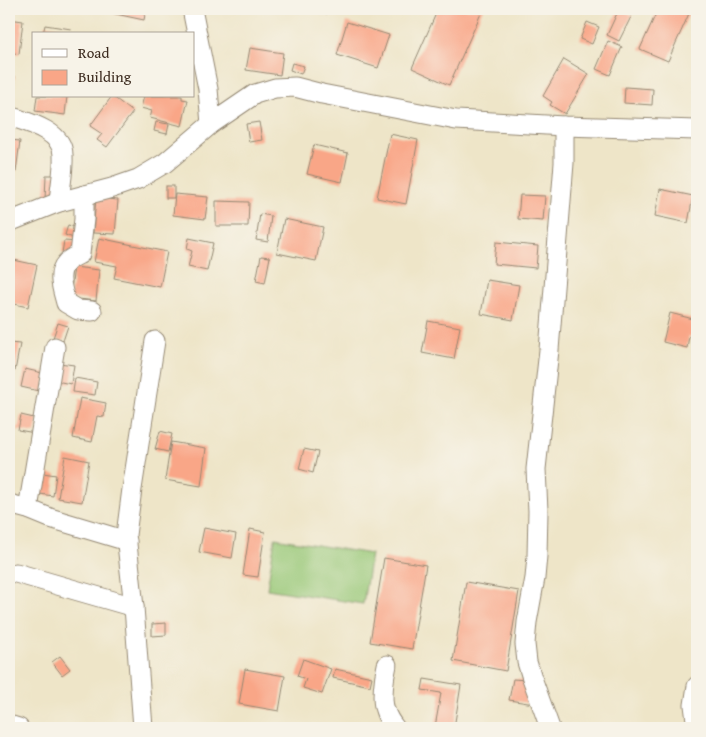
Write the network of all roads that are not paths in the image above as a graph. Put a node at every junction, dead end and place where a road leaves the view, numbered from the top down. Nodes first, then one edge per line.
1 (192, 9) edge
2 (9, 116) edge
3 (211, 124) junction
4 (564, 126) junction
5 (697, 130) edge
6 (84, 195) junction
7 (59, 202) junction
8 (9, 222) edge
9 (92, 311) dead end
10 (155, 341) dead end
11 (55, 347) dead end
12 (9, 504) edge
13 (28, 509) junction
14 (127, 541) junction
15 (16, 574) dead end
16 (134, 607) junction
17 (387, 665) dead end
18 (697, 686) edge
19 (9, 725) edge
20 (19, 728) edge
21 (143, 728) edge
22 (395, 728) edge
23 (550, 728) edge
24 (697, 728) edge

1 - 3 street
2 - 7 street
3 - 4 street
3 - 6 street
4 - 5 street
4 - 23 street
6 - 7 street
6 - 9 street
7 - 8 street
10 - 14 street
11 - 13 street
12 - 13 street
13 - 14 street
14 - 16 street
15 - 16 street
16 - 21 street
17 - 22 street
18 - 24 street
19 - 20 street

